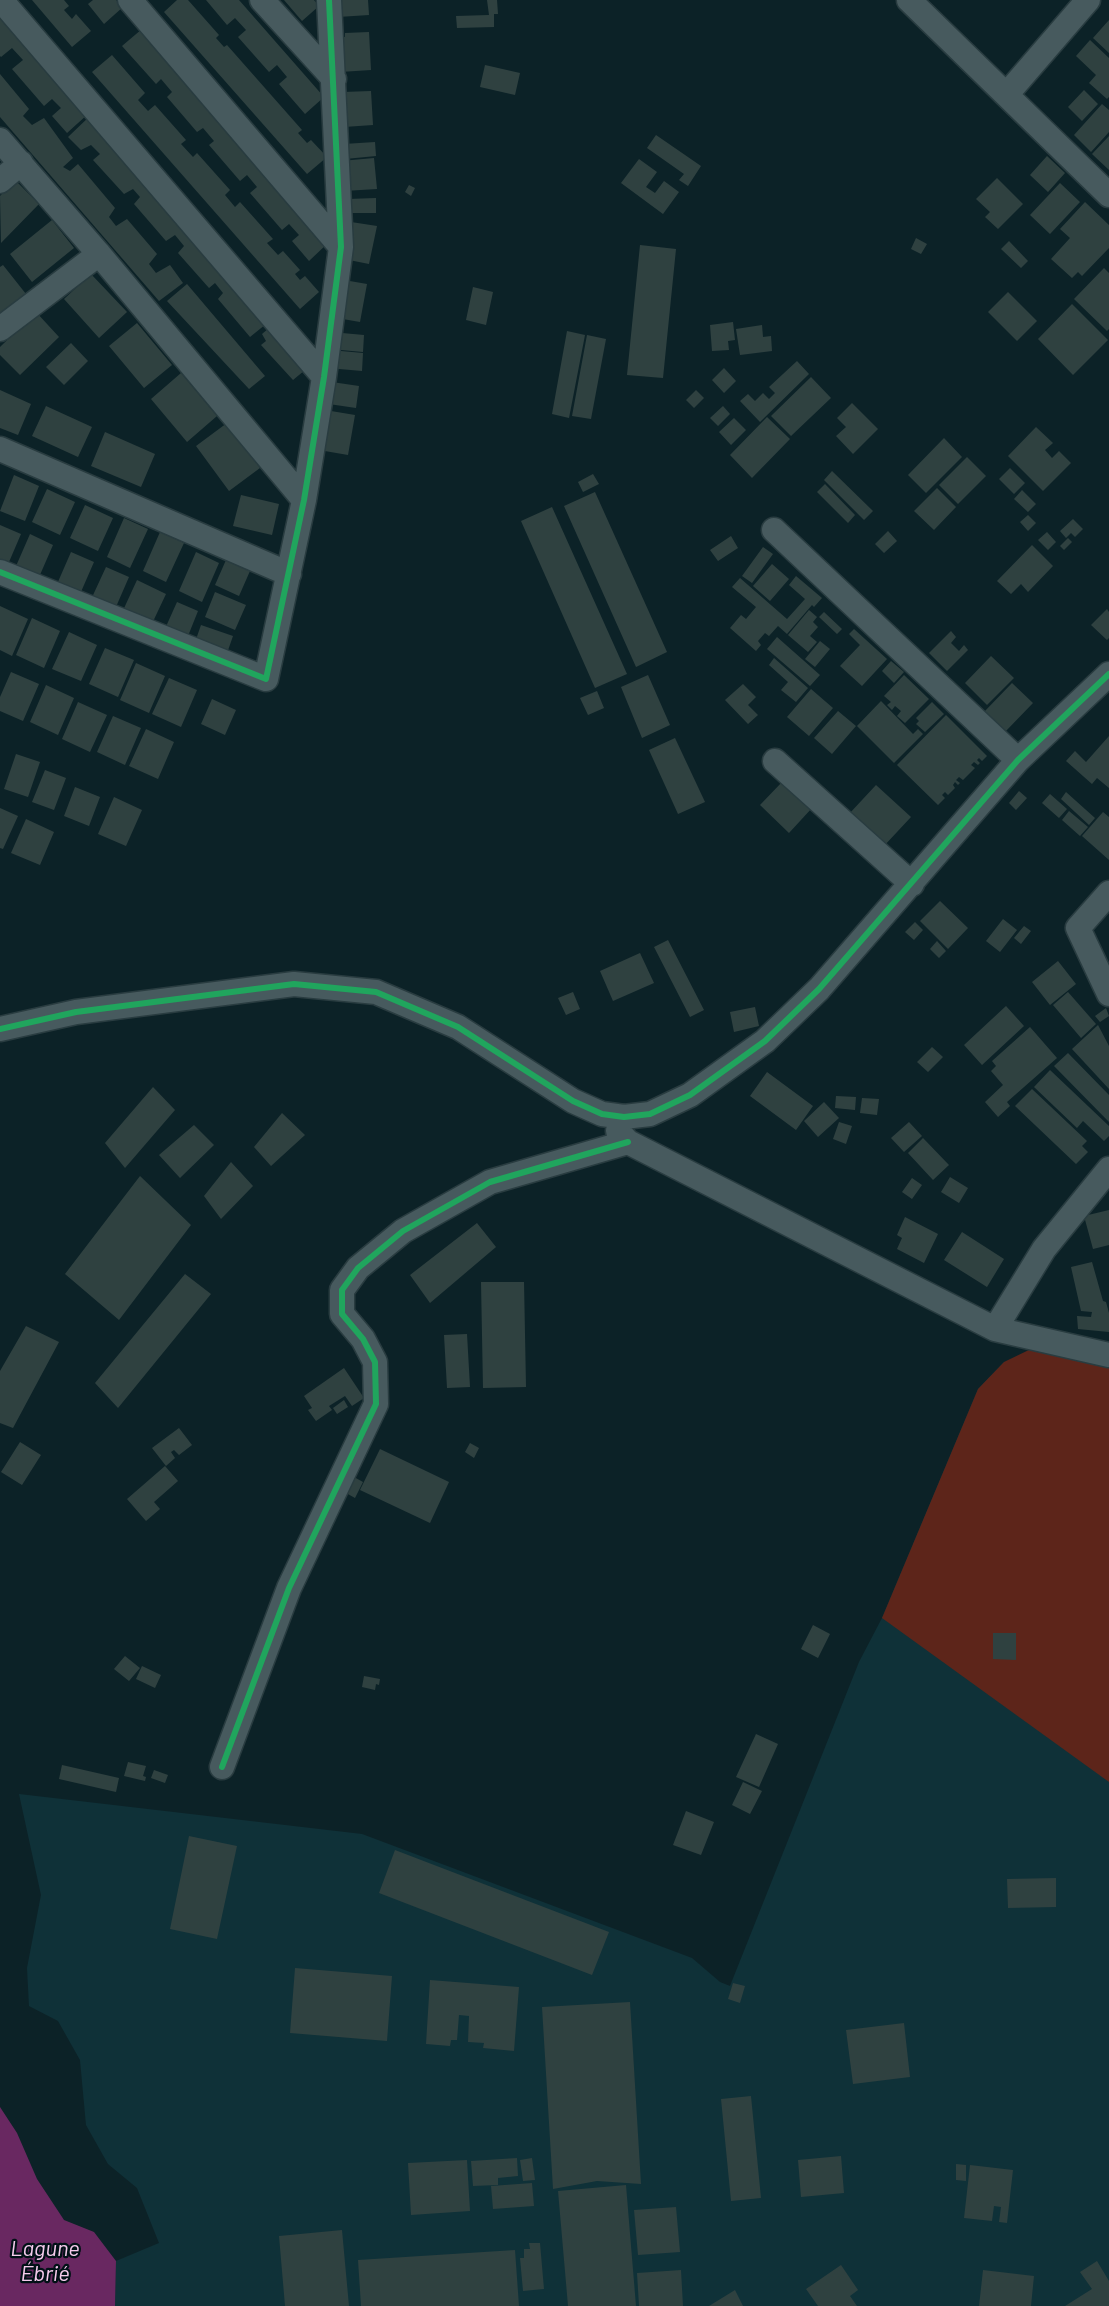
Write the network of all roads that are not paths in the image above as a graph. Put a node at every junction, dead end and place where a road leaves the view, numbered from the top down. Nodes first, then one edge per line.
1 (1, 0) edge
2 (130, 0) edge
3 (262, 0) edge
4 (329, 0) edge
5 (909, 0) edge
6 (1088, 0) edge
7 (334, 79) junction
8 (1007, 94) junction
9 (0, 140) edge
10 (21, 163) junction
11 (0, 181) edge
12 (1109, 195) edge
13 (341, 247) junction
14 (99, 254) junction
15 (0, 329) edge
16 (324, 377) junction
17 (0, 449) edge
18 (304, 500) junction
19 (774, 530) dead end
20 (0, 572) edge
21 (289, 574) junction
22 (1108, 677) edge
23 (1018, 760) junction
24 (776, 761) dead end
25 (912, 884) junction
26 (1109, 893) edge
27 (1109, 994) edge
28 (0, 1029) edge
29 (602, 1114) junction
30 (628, 1142) junction
31 (1109, 1169) edge
32 (995, 1329) junction
33 (1109, 1355) edge
34 (222, 1767) dead end

1 - 16 street
2 - 13 street
3 - 7 street
4 - 7 street
5 - 8 street
6 - 8 street
7 - 13 street
8 - 12 street
9 - 10 street
10 - 11 street
10 - 14 street
13 - 16 street
14 - 15 street
14 - 18 street
16 - 18 street
17 - 21 street
18 - 21 street
19 - 23 street
20 - 21 street
22 - 23 street
23 - 25 street
24 - 25 street
25 - 29 street
26 - 27 street
28 - 29 street
29 - 30 street
30 - 32 street
30 - 34 street
31 - 32 street
32 - 33 street

